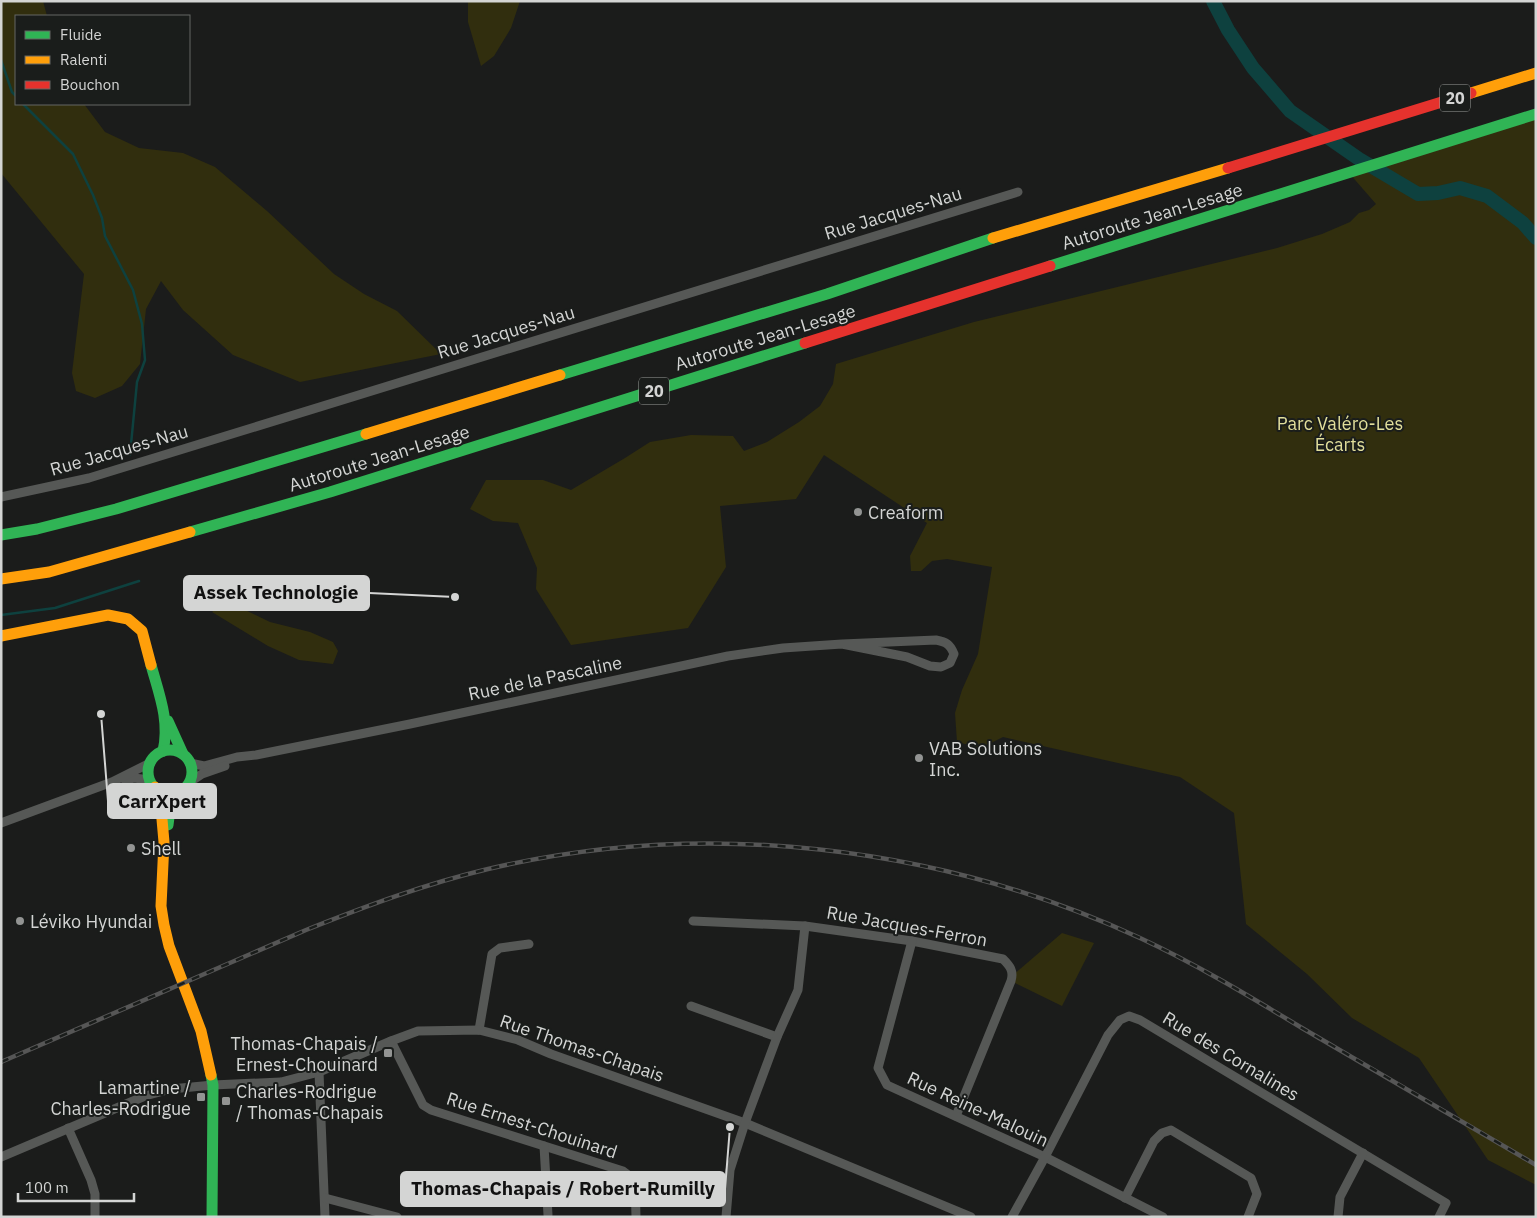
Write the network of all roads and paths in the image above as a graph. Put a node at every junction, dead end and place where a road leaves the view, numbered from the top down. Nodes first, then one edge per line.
1 (1536, 73) edge
2 (1536, 114) edge
3 (1018, 192) dead end
4 (1, 497) edge
5 (1, 535) edge
6 (1, 579) edge
7 (1, 636) edge
8 (842, 644) junction
9 (165, 717) junction
10 (163, 751) junction
11 (256, 755) junction
12 (186, 759) junction
13 (150, 763) junction
14 (112, 782) junction
15 (190, 782) junction
16 (152, 784) junction
17 (179, 792) junction
18 (1, 823) edge
19 (164, 842) junction
20 (693, 922) dead end
21 (806, 926) junction
22 (912, 941) junction
23 (529, 944) dead end
24 (692, 1006) dead end
25 (480, 1030) junction
26 (777, 1037) junction
27 (391, 1041) junction
28 (319, 1072) junction
29 (213, 1085) junction
30 (956, 1116) junction
31 (745, 1123) junction
32 (68, 1128) junction
33 (544, 1146) junction
34 (1363, 1154) junction
35 (1, 1157) edge
36 (1045, 1157) junction
37 (325, 1198) junction
38 (1125, 1198) junction
39 (548, 1215) dead end
40 (95, 1217) edge
41 (212, 1217) edge
42 (325, 1217) edge
43 (397, 1217) edge
44 (636, 1217) edge
45 (726, 1217) edge
46 (971, 1217) edge
47 (1012, 1217) edge
48 (1163, 1217) edge
49 (1248, 1217) edge
50 (1338, 1217) edge
51 (1439, 1217) edge

1 - 5 main road, Autoroute Jean-Lesage / 20
2 - 6 main road, Autoroute Jean-Lesage / 20
3 - 4 street, Rue Jacques-Nau
7 - 9 main road
8 - 8 street, Rue de la Pascaline
8 - 11 street, Rue de la Pascaline
9 - 10 main road
9 - 12 main road
10 - 12 main road
10 - 13 main road
11 - 12 street, Rue de la Pascaline
11 - 15 street, Rue de la Pascaline
12 - 15 main road
13 - 14 street
13 - 16 main road
14 - 16 street
14 - 18 street
15 - 17 main road
16 - 17 main road
16 - 19 main road
17 - 19 main road
19 - 29 main road
20 - 21 street, Rue Jacques-Ferron
21 - 22 street, Rue Jacques-Ferron
21 - 26 street
22 - 30 street, Rue Reine-Malouin
22 - 30 street, Rue Jacques-Ferron
23 - 25 street
24 - 26 street
25 - 27 street, Rue Thomas-Chapais
25 - 31 street, Rue Thomas-Chapais
26 - 31 street
27 - 28 street, Rue Thomas-Chapais
27 - 33 street, Rue Ernest-Chouinard
28 - 29 street, Rue Thomas-Chapais
28 - 37 street
29 - 32 street, Rue Thomas-Chapais
29 - 41 main road
30 - 36 street, Rue Reine-Malouin
31 - 45 street
31 - 46 street, Rue Thomas-Chapais
32 - 35 street, Rue Thomas-Chapais
32 - 40 street
33 - 39 street
33 - 44 street, Rue Ernest-Chouinard
34 - 36 street, Rue des Cornalines
34 - 50 street
34 - 51 street, Rue des Cornalines
36 - 38 street, Rue Reine-Malouin
36 - 47 street
37 - 42 street
37 - 43 street
38 - 48 street, Rue Reine-Malouin
38 - 49 street

